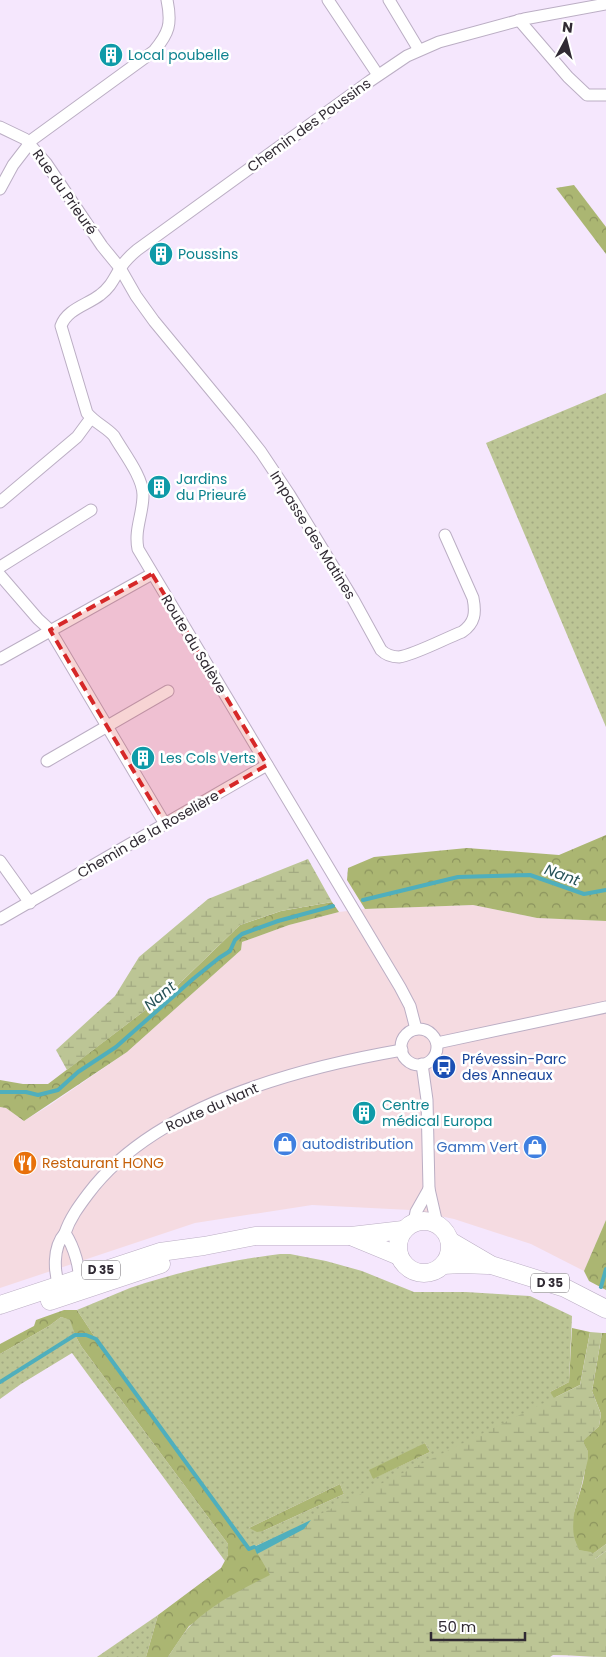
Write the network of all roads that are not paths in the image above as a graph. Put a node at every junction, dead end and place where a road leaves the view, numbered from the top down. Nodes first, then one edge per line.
1 (167, 0) edge
2 (328, 0) edge
3 (389, 0) edge
4 (606, 4) edge
5 (518, 20) junction
6 (419, 50) junction
7 (378, 76) junction
8 (606, 95) edge
9 (0, 127) edge
10 (30, 144) junction
11 (0, 190) edge
12 (120, 268) junction
13 (91, 418) junction
14 (0, 502) edge
15 (91, 510) dead end
16 (444, 535) dead end
17 (0, 567) edge
18 (152, 574) junction
19 (0, 575) edge
20 (50, 630) junction
21 (0, 659) edge
22 (168, 691) dead end
23 (108, 726) junction
24 (47, 761) dead end
25 (266, 765) junction
26 (165, 824) junction
27 (0, 861) edge
28 (30, 903) junction
29 (0, 919) edge
30 (606, 1007) edge
31 (416, 1029) junction
32 (437, 1043) junction
33 (402, 1050) junction
34 (422, 1064) junction
35 (428, 1189) junction
36 (437, 1224) junction
37 (409, 1226) junction
38 (66, 1233) junction
39 (351, 1236) junction
40 (450, 1241) junction
41 (399, 1256) junction
42 (443, 1265) junction
43 (491, 1266) junction
44 (79, 1284) junction
45 (60, 1292) junction
46 (0, 1305) edge
47 (606, 1309) edge
48 (0, 1318) edge

1 - 10 street
2 - 7 street
3 - 6 street
4 - 5 street, Chemin des Poussins
5 - 6 street, Chemin des Poussins
5 - 8 street
6 - 7 street, Chemin des Poussins
7 - 12 street, Chemin des Poussins
9 - 10 street, Rue du Prieuré
10 - 11 street
10 - 12 street, Rue du Prieuré
12 - 13 street
12 - 16 street, Impasse des Matines
13 - 14 street
13 - 18 street, Route du Salève
15 - 17 street
18 - 20 street
18 - 25 street, Route du Salève
19 - 20 street
20 - 21 street
20 - 23 street
22 - 23 street
23 - 24 street
23 - 26 street
25 - 26 street, Chemin de la Roselière
25 - 31 street, Route du Salève
26 - 28 street, Chemin de la Roselière
27 - 28 street
28 - 29 street, Chemin de la Roselière
30 - 32 street
31 - 32 street
31 - 33 street
32 - 34 street
33 - 34 street
33 - 38 street, Route du Nant
34 - 35 street
35 - 36 street
35 - 37 street
36 - 37 main road
36 - 40 main road
37 - 39 main road, D 35
37 - 41 main road
38 - 44 street
38 - 45 street, Route du Nant
39 - 41 main road, D 35
39 - 44 main road, D 35
40 - 42 main road
40 - 43 main road, D 35
41 - 42 main road
42 - 43 main road, D 35
43 - 47 main road, D 35
44 - 45 main road, D 35
45 - 46 main road, D 35
45 - 48 main road, D 35

